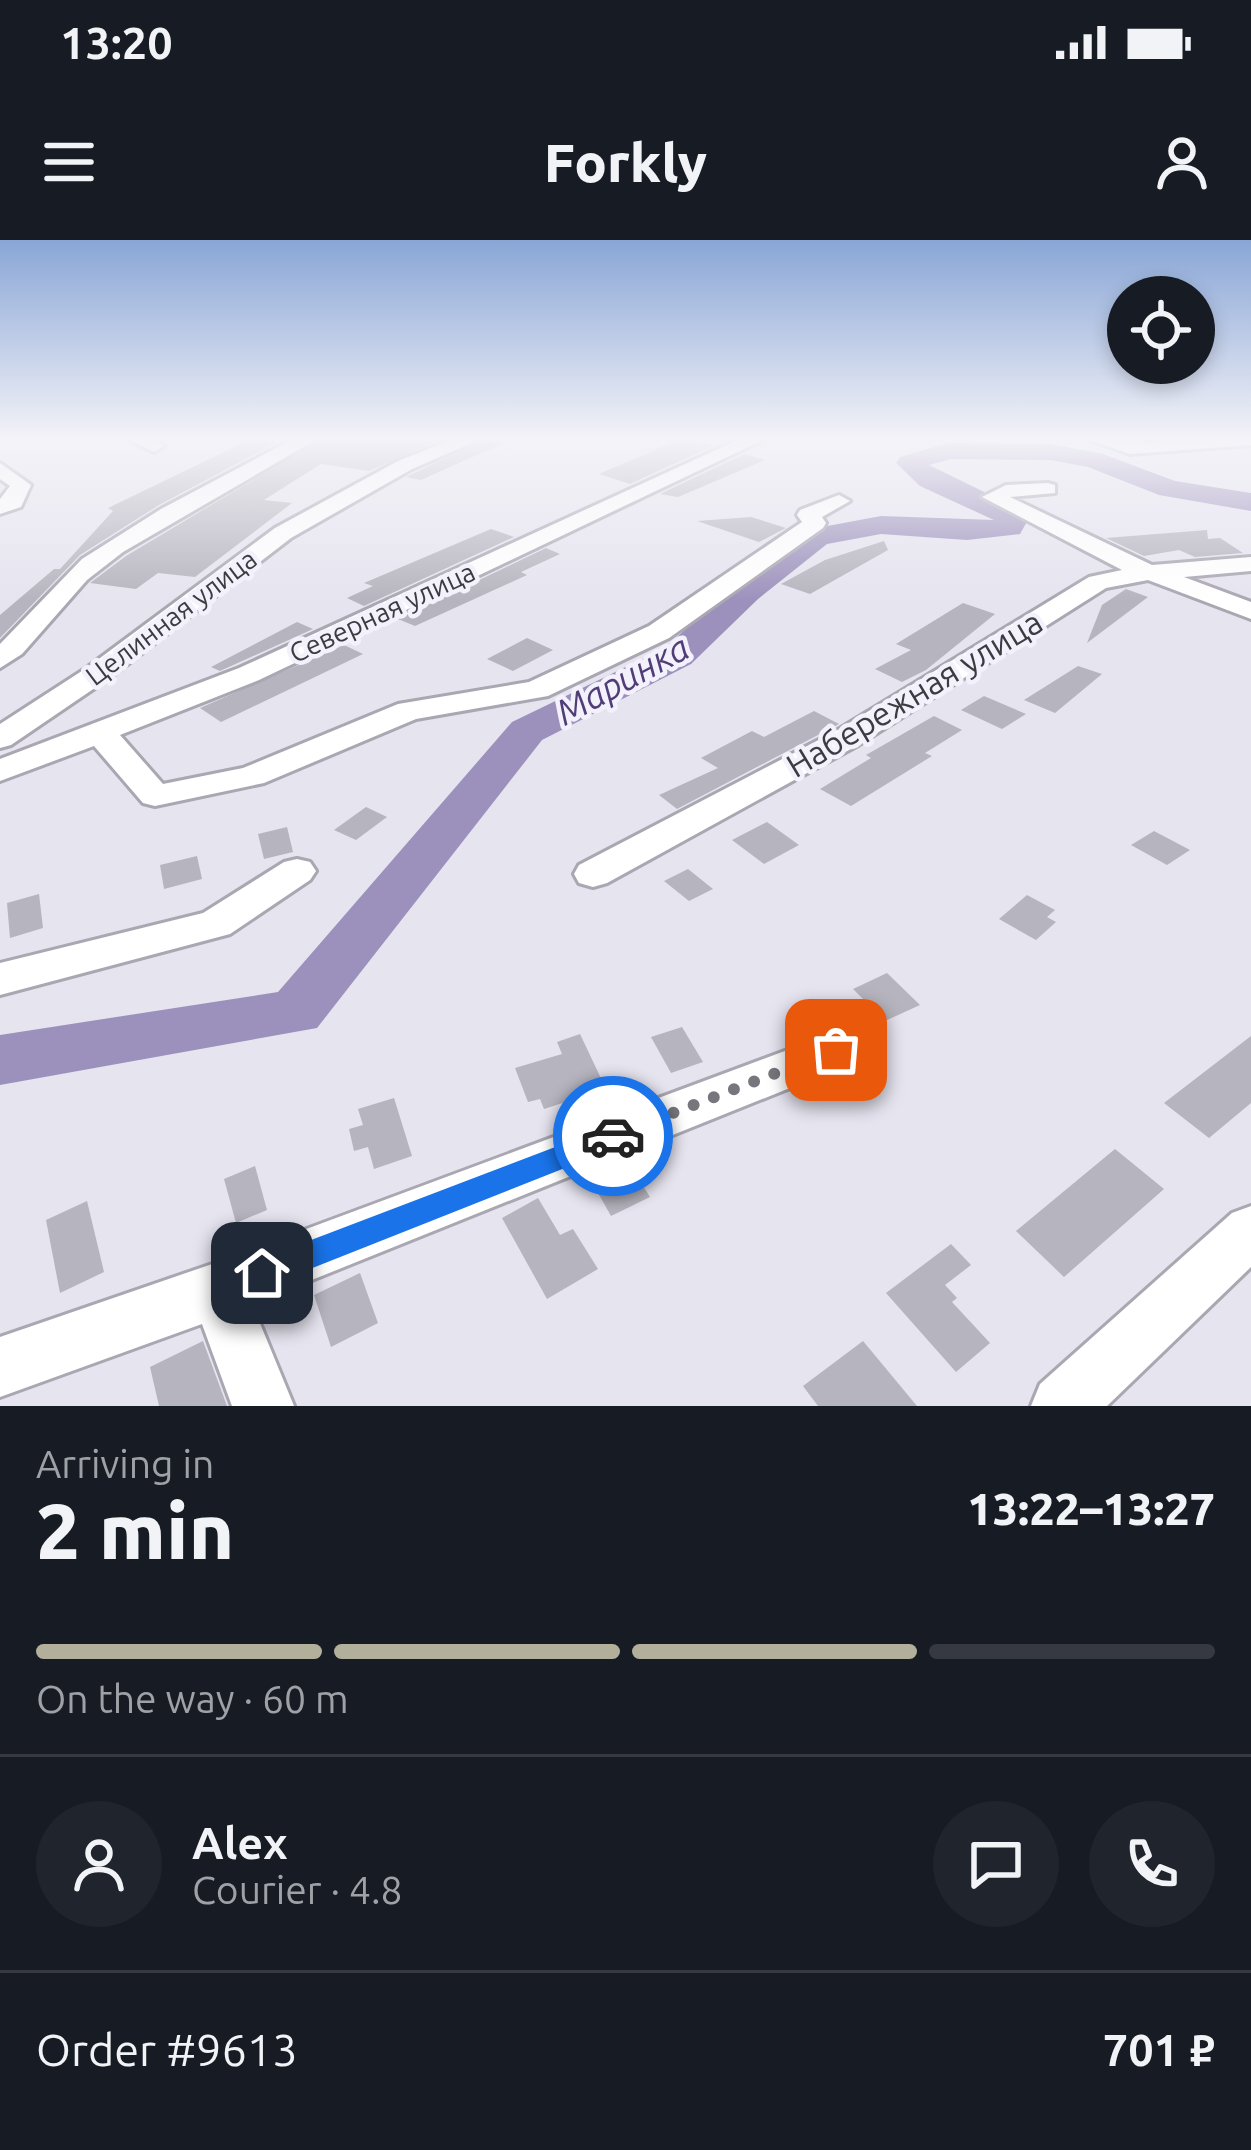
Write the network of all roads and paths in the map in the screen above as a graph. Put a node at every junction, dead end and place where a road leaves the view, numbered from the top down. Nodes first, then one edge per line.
1 (210, 492) edge
2 (356, 492) edge
3 (641, 492) edge
4 (1003, 492) edge
5 (838, 502) dead end
6 (1251, 564) edge
7 (1154, 572) junction
8 (1251, 611) edge
9 (0, 659) edge
10 (100, 732) junction
11 (0, 738) edge
12 (0, 771) edge
13 (297, 871) dead end
14 (592, 874) dead end
15 (0, 979) edge
16 (836, 1050) dead end
17 (1251, 1231) edge
18 (218, 1290) junction
19 (0, 1367) edge
20 (263, 1406) edge
21 (1062, 1406) edge

1 - 9 street
2 - 11 street, Целинная улица
3 - 10 street, Северная улица
4 - 7 street
5 - 10 street
6 - 7 street, Набережная улица
7 - 8 street
7 - 14 street, Набережная улица
10 - 12 street, Северная улица
13 - 15 street
16 - 18 street
17 - 21 street
18 - 19 street
18 - 20 street

